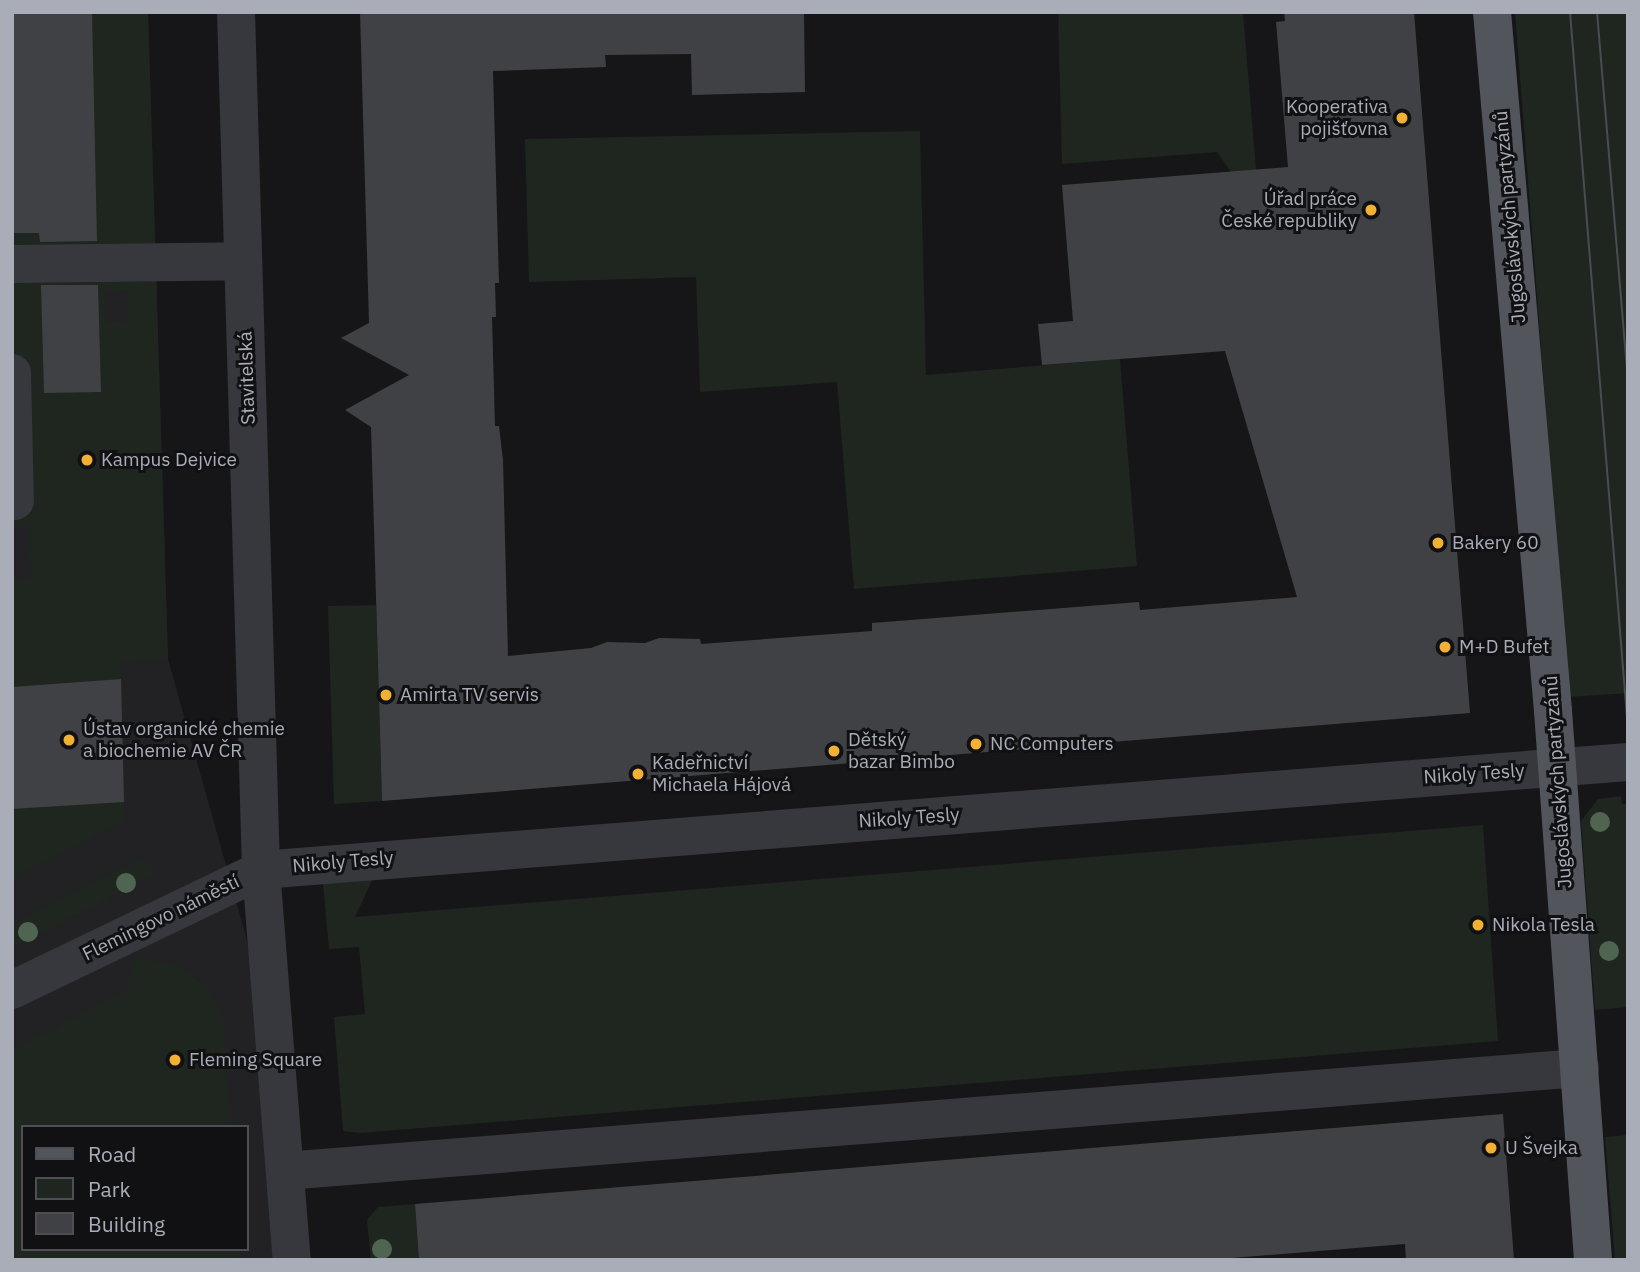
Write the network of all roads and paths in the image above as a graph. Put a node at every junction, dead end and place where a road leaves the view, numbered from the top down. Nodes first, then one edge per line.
1 (236, 12) edge
2 (1492, 12) edge
3 (243, 261) junction
4 (12, 264) edge
5 (12, 373) edge
6 (15, 501) dead end
7 (1628, 762) edge
8 (1557, 767) junction
9 (261, 870) junction
10 (12, 990) edge
11 (1580, 1068) junction
12 (285, 1171) junction
13 (292, 1260) edge
14 (1593, 1260) edge

1 - 3 street, Stavitelská
2 - 8 main road, Jugoslávských partyzánů
3 - 4 street
3 - 9 street, Stavitelská
5 - 6 street
7 - 8 street, Nikoly Tesly
8 - 9 street, Nikoly Tesly
8 - 11 main road, Jugoslávských partyzánů
9 - 10 street, Flemingovo náměstí
9 - 12 street, Flemingovo náměstí
11 - 12 street
11 - 14 main road, Jugoslávských partyzánů
12 - 13 street, Flemingovo náměstí

